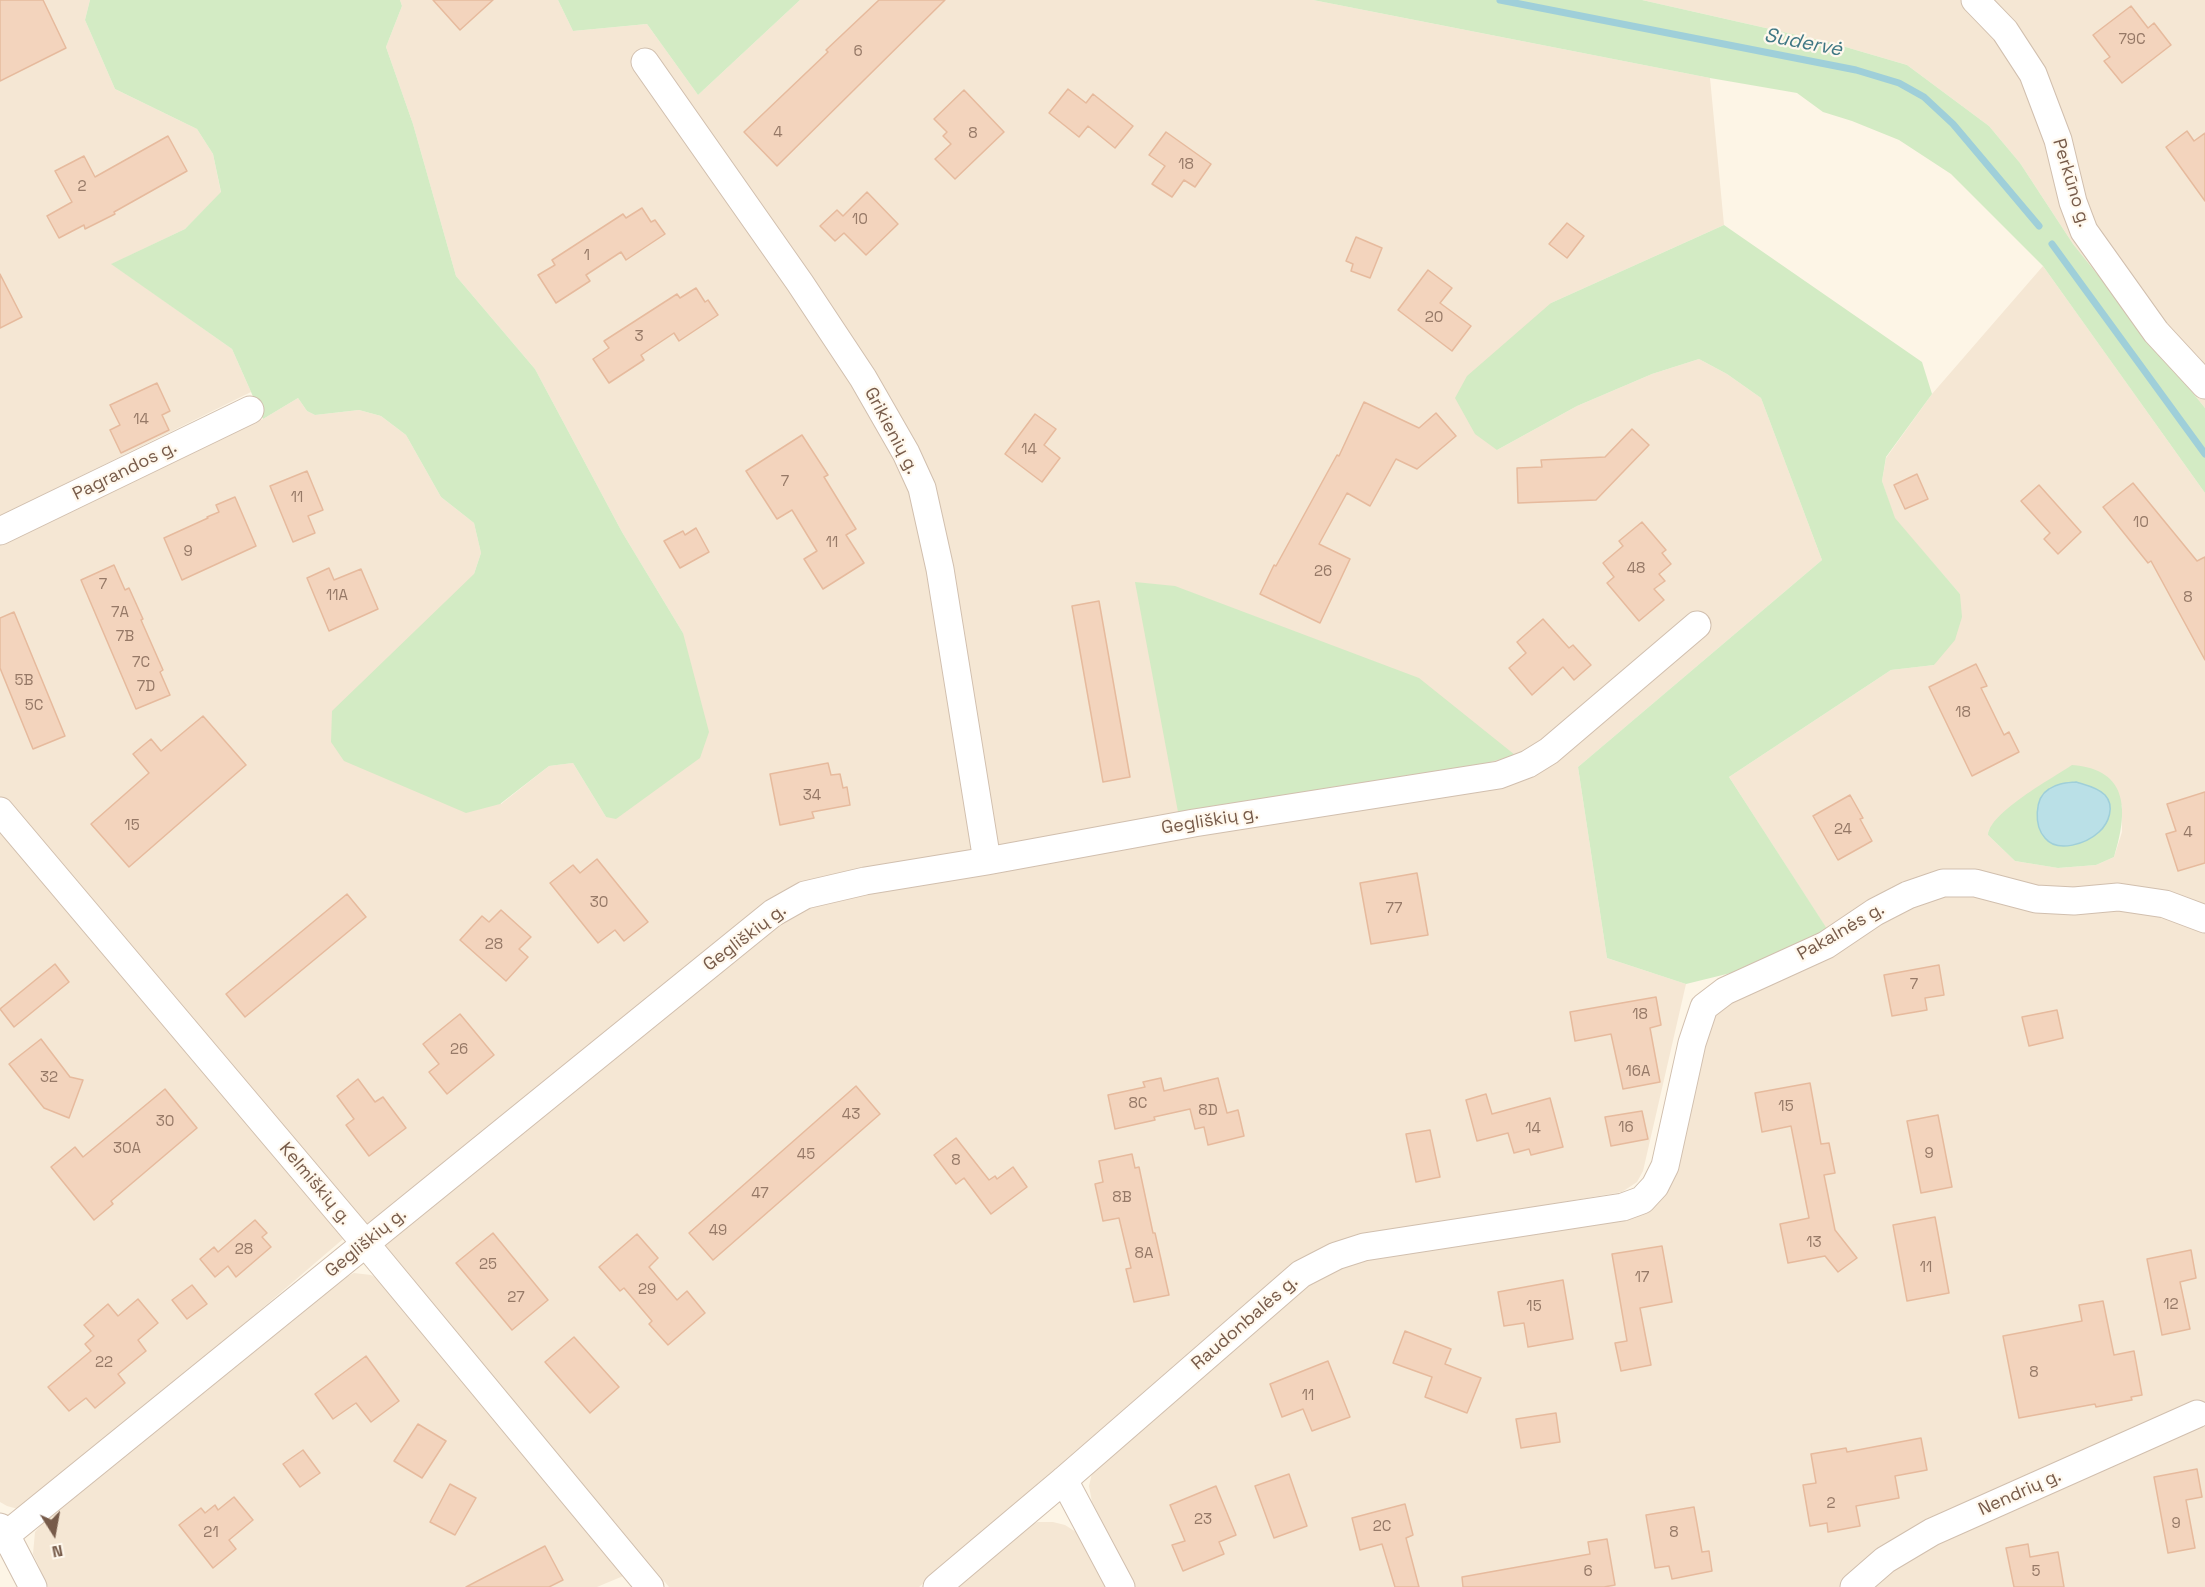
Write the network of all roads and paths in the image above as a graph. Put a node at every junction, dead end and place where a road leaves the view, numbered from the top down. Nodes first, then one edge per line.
1 (1975, 0) edge
2 (645, 62) dead end
3 (2205, 385) edge
4 (250, 410) dead end
5 (0, 531) edge
6 (1697, 625) dead end
7 (0, 811) edge
8 (987, 861) junction
9 (2205, 920) edge
10 (1623, 1207) joint
11 (365, 1243) junction
12 (2197, 1414) dead end
13 (1064, 1480) junction
14 (2, 1534) edge
15 (33, 1587) edge
16 (650, 1587) edge
17 (937, 1587) edge
18 (1121, 1587) edge
19 (1854, 1587) edge

1 - 3 street, Perkūno g.
2 - 8 street, Grikienių g.
4 - 5 street, Pagrandos g.
6 - 8 street, Gegliškių g.
7 - 11 street, Kelmiškių g.
8 - 11 street, Gegliškių g.
9 - 10 street, Pakalnės g.
10 - 13 street, Raudonbalės g.
11 - 14 street, Gegliškių g.
11 - 16 street, Kelmiškių g.
12 - 19 street, Nendrių g.
13 - 17 street, Raudonbalės g.
13 - 18 street
14 - 15 street

